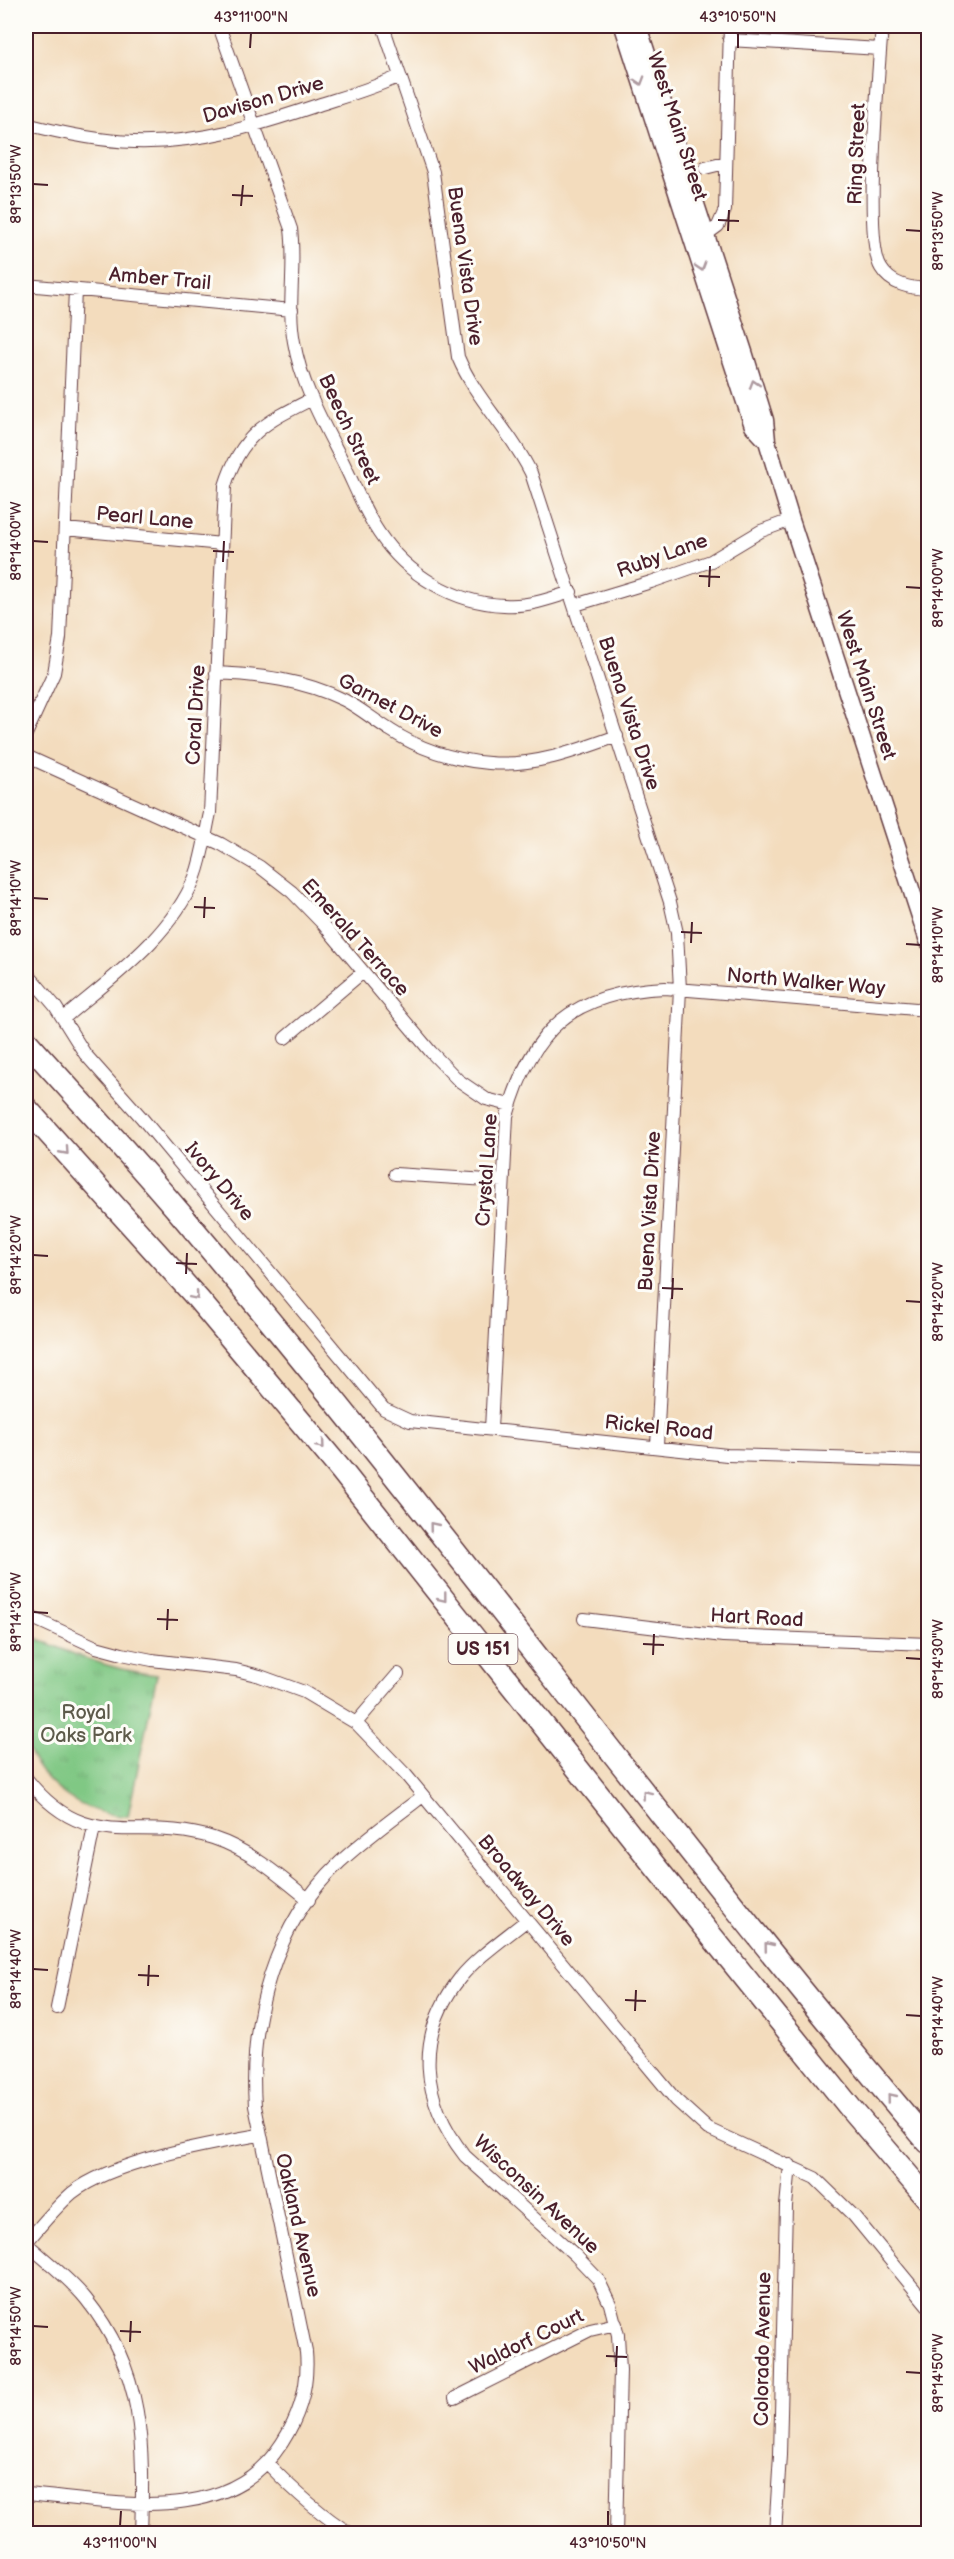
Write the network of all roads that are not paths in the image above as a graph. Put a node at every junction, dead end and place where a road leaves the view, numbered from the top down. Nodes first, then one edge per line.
1 (219, 26) edge
2 (383, 26) edge
3 (623, 26) edge
4 (638, 26) edge
5 (730, 26) edge
6 (882, 26) edge
7 (729, 40) junction
8 (880, 49) junction
9 (400, 76) junction
10 (26, 124) edge
11 (255, 126) junction
12 (725, 163) junction
13 (705, 168) dead end
14 (707, 234) junction
15 (26, 285) edge
16 (75, 290) junction
17 (928, 290) edge
18 (292, 310) junction
19 (312, 399) junction
20 (767, 441) junction
21 (791, 520) junction
22 (65, 529) junction
23 (222, 543) junction
24 (571, 592) junction
25 (575, 605) junction
26 (216, 673) junction
27 (26, 734) edge
28 (617, 736) junction
29 (26, 756) edge
30 (205, 837) junction
31 (928, 941) edge
32 (26, 972) edge
33 (363, 972) junction
34 (680, 989) junction
35 (928, 1010) edge
36 (63, 1019) junction
37 (285, 1038) dead end
38 (26, 1041) edge
39 (510, 1105) junction
40 (26, 1108) edge
41 (395, 1174) dead end
42 (503, 1181) junction
43 (388, 1412) joint
44 (491, 1429) junction
45 (657, 1446) junction
46 (928, 1461) edge
47 (26, 1616) edge
48 (584, 1619) dead end
49 (928, 1644) edge
50 (398, 1674) dead end
51 (356, 1723) junction
52 (26, 1778) edge
53 (423, 1796) junction
54 (94, 1827) junction
55 (309, 1900) junction
56 (527, 1920) junction
57 (57, 2008) dead end
58 (259, 2135) junction
59 (928, 2142) edge
60 (790, 2165) junction
61 (928, 2199) edge
62 (26, 2243) edge
63 (928, 2306) edge
64 (616, 2324) junction
65 (455, 2398) dead end
66 (267, 2463) junction
67 (26, 2494) edge
68 (142, 2503) junction
69 (141, 2534) edge
70 (351, 2534) edge
71 (615, 2534) edge
72 (775, 2534) edge

1 - 11 street, Beech Street
2 - 9 street, Buena Vista Drive
3 -> 20 main road, West Main Street
4 - 14 main road, West Main Street
5 - 7 street
6 - 8 street, Ring Street
7 - 8 street
7 - 12 street
8 - 17 street, Ring Street
9 - 11 street, Davison Drive
9 - 24 street, Buena Vista Drive
10 - 11 street, Davison Drive
11 - 18 street, Beech Street
12 - 13 street
12 - 14 street
20 -> 14 main road, West Main Street
15 - 16 street, Amber Trail
16 - 18 street, Amber Trail
16 - 22 street
18 - 19 street, Beech Street
19 - 23 street, Coral Drive
19 - 24 street, Beech Street
20 - 21 main road, West Main Street
21 - 25 street, Ruby Lane
21 - 31 main road, West Main Street
22 - 23 street, Pearl Lane
22 - 27 street
23 - 26 street, Coral Drive
24 - 25 street, Buena Vista Drive
25 - 28 street, Buena Vista Drive
26 - 28 street, Garnet Drive
26 - 30 street, Coral Drive
28 - 34 street, Buena Vista Drive
29 - 30 street, Emerald Terrace
30 - 33 street, Emerald Terrace
30 - 36 street, Coral Drive
32 - 36 street, Ivory Drive
33 - 37 street
33 - 39 street, Emerald Terrace
34 - 35 street, North Walker Way
34 - 39 street, Crystal Lane
34 - 45 street, Buena Vista Drive
36 - 43 street, Ivory Drive
59 -> 38 highway, US 151
39 - 42 street, Crystal Lane
40 -> 61 highway, US 151
41 - 42 street
42 - 44 street, Crystal Lane
43 - 44 street, Rickel Road
44 - 45 street, Rickel Road
45 - 46 street, Rickel Road
47 - 51 street, Broadway Drive
48 - 49 street, Hart Road
50 - 51 street
51 - 53 street, Broadway Drive
52 - 54 street
53 - 55 street, Oakland Avenue
53 - 56 street, Broadway Drive
54 - 55 street
54 - 57 street
55 - 58 street, Oakland Avenue
56 - 60 street, Broadway Drive
56 - 64 street, Wisconsin Avenue
58 - 62 street
58 - 66 street, Oakland Avenue
60 - 63 street, Broadway Drive
60 - 72 street, Colorado Avenue
62 - 68 street
64 - 65 street, Waldorf Court
64 - 71 street, Wisconsin Avenue
66 - 68 street, Oakland Avenue
66 - 70 street
67 - 68 street, Oakland Avenue
68 - 69 street

